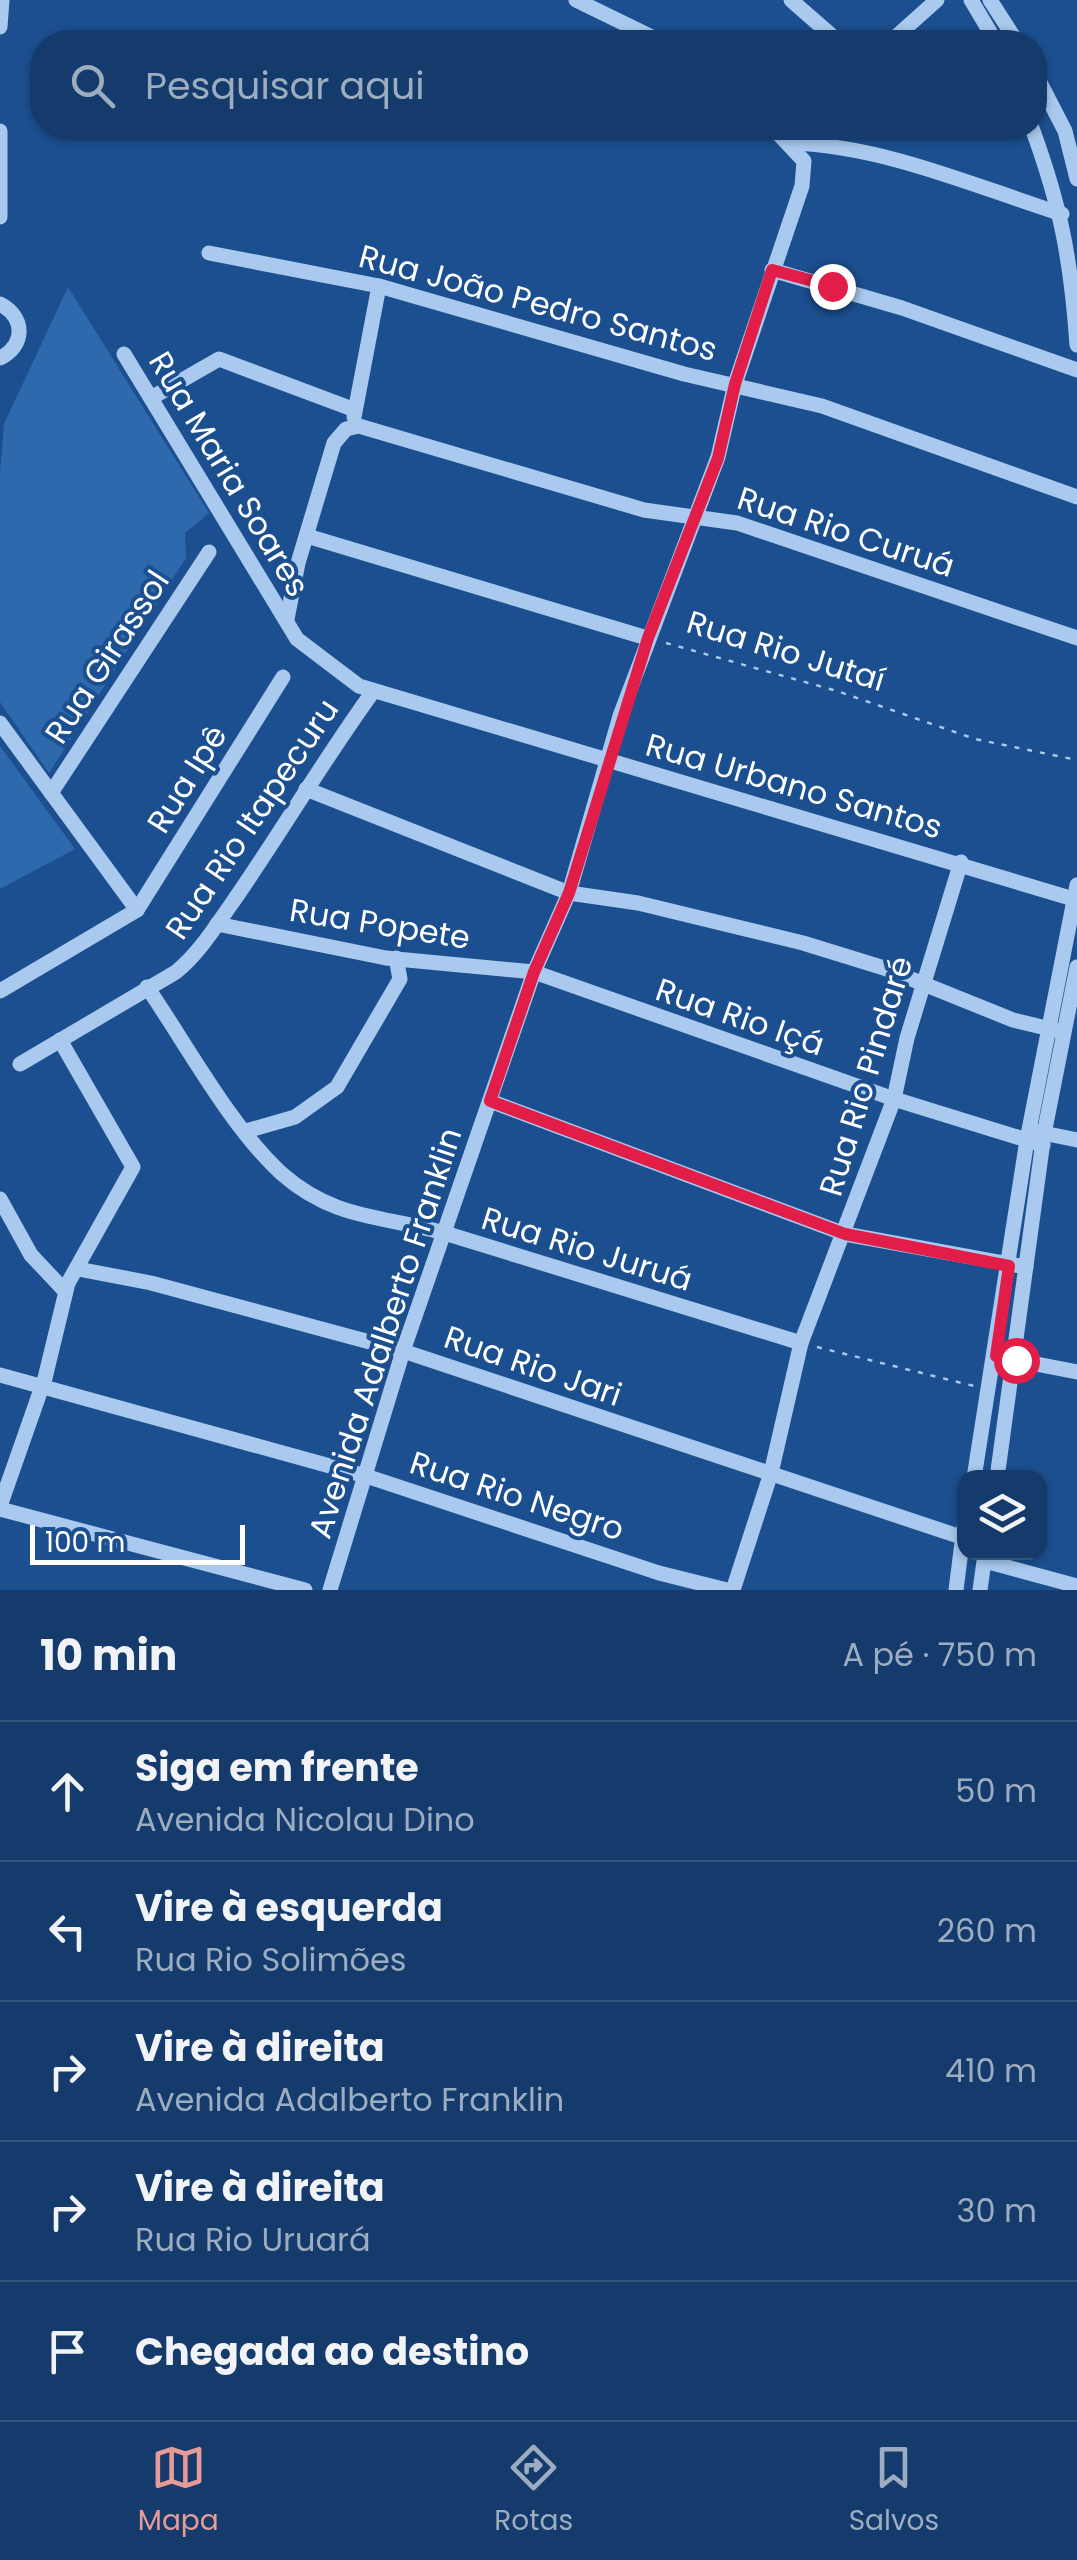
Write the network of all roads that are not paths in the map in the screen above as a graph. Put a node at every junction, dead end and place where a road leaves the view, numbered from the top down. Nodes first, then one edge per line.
1 (2, 0) edge
2 (576, 0) edge
3 (792, 0) edge
4 (937, 0) edge
5 (971, 0) edge
6 (990, 0) edge
7 (0, 27) edge
8 (637, 30) edge
9 (826, 30) edge
10 (903, 30) edge
11 (989, 30) edge
12 (1009, 30) edge
13 (1047, 96) edge
14 (0, 131) edge
15 (788, 140) edge
16 (814, 140) edge
17 (1036, 140) edge
18 (1077, 179) edge
19 (1062, 214) junction
20 (0, 217) edge
21 (209, 253) dead end
22 (772, 270) junction
23 (379, 286) junction
24 (0, 304) edge
25 (1077, 344) edge
26 (124, 354) dead end
27 (0, 358) edge
28 (1077, 370) edge
29 (735, 384) junction
30 (151, 398) junction
31 (358, 421) junction
32 (1077, 497) edge
33 (697, 516) junction
34 (308, 536) junction
35 (208, 552) dead end
36 (288, 623) junction
37 (648, 638) junction
38 (1077, 638) edge
39 (284, 677) dead end
40 (372, 693) junction
41 (0, 723) edge
42 (608, 761) junction
43 (306, 789) junction
44 (51, 793) junction
45 (961, 862) junction
46 (569, 893) junction
47 (1076, 895) edge
48 (137, 910) junction
49 (217, 924) junction
50 (396, 958) junction
51 (1077, 967) edge
52 (534, 972) junction
53 (925, 983) junction
54 (147, 987) junction
55 (0, 991) edge
56 (1057, 1030) junction
57 (60, 1040) junction
58 (20, 1064) dead end
59 (894, 1099) junction
60 (490, 1101) junction
61 (246, 1130) junction
62 (1036, 1137) junction
63 (1077, 1140) edge
64 (0, 1199) edge
65 (445, 1234) junction
66 (845, 1234) junction
67 (1018, 1266) junction
68 (78, 1269) junction
69 (66, 1290) junction
70 (801, 1343) junction
71 (403, 1350) junction
72 (996, 1356) junction
73 (1016, 1360) junction
74 (1077, 1372) edge
75 (0, 1375) edge
76 (41, 1388) junction
77 (975, 1470) edge
78 (999, 1470) edge
79 (772, 1472) junction
80 (366, 1476) junction
81 (0, 1507) edge
82 (957, 1533) edge
83 (960, 1560) edge
84 (985, 1560) edge
85 (995, 1560) edge
86 (1077, 1586) edge
87 (304, 1590) edge
88 (330, 1590) edge
89 (730, 1590) edge
90 (956, 1590) edge
91 (980, 1590) edge

1 - 7 street
2 - 8 street
3 - 9 street
4 - 10 street
5 - 11 street
6 - 12 street
13 - 18 street
14 - 20 street
15 - 22 street, Avenida Adalberto Franklin
16 - 19 street
17 - 19 street
19 - 25 street
21 - 23 street, Rua João Pedro Santos
22 - 28 street
22 - 29 street, Avenida Adalberto Franklin
23 - 29 street, Rua João Pedro Santos
23 - 31 street
24 - 27 street
26 - 30 street, Rua Maria Soares
29 - 32 street, Rua João Pedro Santos
29 - 33 street, Avenida Adalberto Franklin
30 - 31 street, Rua Rio Curuá
30 - 36 street, Rua Maria Soares
31 - 33 street, Rua Rio Curuá
31 - 34 street
33 - 37 street, Avenida Adalberto Franklin
33 - 38 street, Rua Rio Curuá
34 - 36 street
34 - 37 street, Rua Rio Jutaí
35 - 44 street, Rua Girassol
36 - 40 street, Rua Urbano Santos
37 - 42 street, Avenida Adalberto Franklin
39 - 48 street, Rua Ipê
40 - 42 street, Rua Urbano Santos
40 - 43 street, Rua Rio Itapecuru
41 - 44 street
42 - 45 street, Rua Urbano Santos
42 - 46 street, Avenida Adalberto Franklin
43 - 46 street
43 - 49 street, Rua Rio Itapecuru
44 - 48 street
45 - 47 street, Rua Urbano Santos
45 - 53 street, Rua Rio Pindaré
46 - 52 street, Avenida Adalberto Franklin
46 - 53 street
47 - 56 street
48 - 55 street
49 - 50 street, Rua Popete
49 - 54 street, Rua Rio Itapecuru
50 - 52 street, Rua Popete
50 - 61 street
51 - 56 street
52 - 59 street, Rua Rio Içá
52 - 60 street, Avenida Adalberto Franklin
53 - 56 street
53 - 59 street, Rua Rio Pindaré
54 - 57 street, Rua Rio Itapecuru
54 - 61 street, Rua Rio Juruá
56 - 62 street
57 - 58 street, Rua Rio Itapecuru
57 - 68 street
59 - 62 street, Rua Rio Içá
59 - 66 street, Rua Rio Pindaré
60 - 65 street, Avenida Adalberto Franklin
60 - 66 street
61 - 65 street, Rua Rio Juruá
62 - 63 street, Rua Rio Içá
62 - 67 street
64 - 69 street
65 - 70 street, Rua Rio Juruá
65 - 71 street, Avenida Adalberto Franklin
66 - 67 street
66 - 70 street, Rua Rio Pindaré
67 - 72 street
67 - 73 street
68 - 69 street
68 - 71 street, Rua Rio Jari
69 - 76 street
70 - 79 street, Rua Rio Pindaré
71 - 79 street, Rua Rio Jari
71 - 80 street, Avenida Adalberto Franklin
72 - 73 street
72 - 77 street
73 - 74 street
73 - 78 street
75 - 76 street, Rua Rio Negro
76 - 80 street, Rua Rio Negro
76 - 81 street
79 - 82 street, Rua Rio Jari
79 - 89 street, Rua Rio Pindaré
80 - 88 street, Avenida Adalberto Franklin
80 - 89 street, Rua Rio Negro
81 - 87 street
83 - 90 street
84 - 91 street
85 - 86 street

